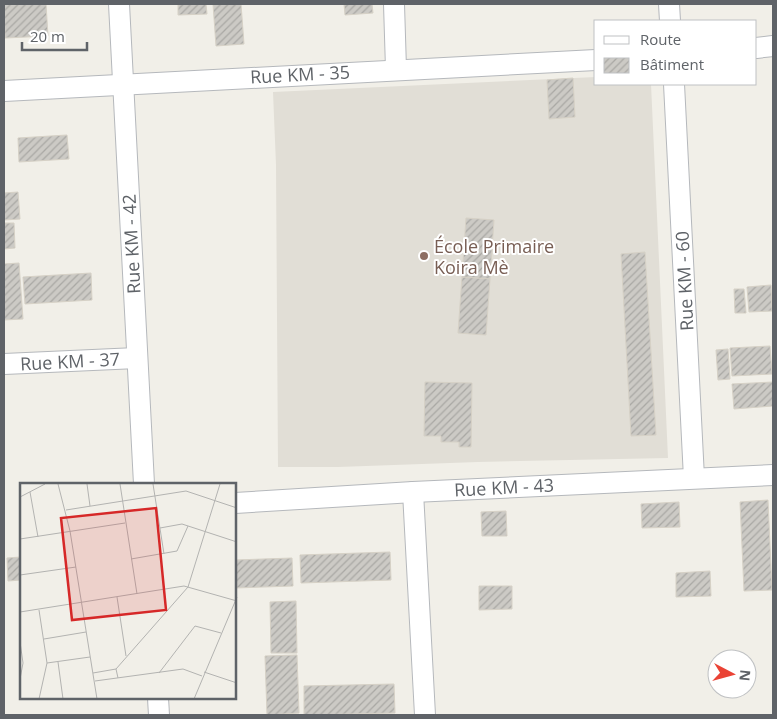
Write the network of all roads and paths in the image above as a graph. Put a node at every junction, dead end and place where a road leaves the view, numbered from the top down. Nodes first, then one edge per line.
1 (119, 4) edge
2 (394, 4) edge
3 (669, 4) edge
4 (670, 20) edge
5 (773, 46) edge
6 (757, 48) edge
7 (594, 60) edge
8 (396, 69) junction
9 (123, 83) junction
10 (674, 85) edge
11 (4, 91) edge
12 (137, 358) junction
13 (4, 364) edge
14 (773, 474) edge
15 (694, 478) junction
16 (144, 483) edge
17 (413, 492) junction
18 (236, 503) edge
19 (158, 699) edge
20 (159, 715) edge
21 (425, 715) edge

1 - 9 street, Rue KM - 42
2 - 8 street
3 - 4 street
5 - 6 street
7 - 8 street, Rue KM - 35
8 - 9 street, Rue KM - 35
9 - 11 street, Rue KM - 35
9 - 12 street, Rue KM - 42
10 - 15 street, Rue KM - 60
12 - 13 street, Rue KM - 37
12 - 16 street, Rue KM - 42
14 - 15 street, Rue KM - 43
15 - 17 street, Rue KM - 43
17 - 18 street, Rue KM - 43
17 - 21 street
19 - 20 street

